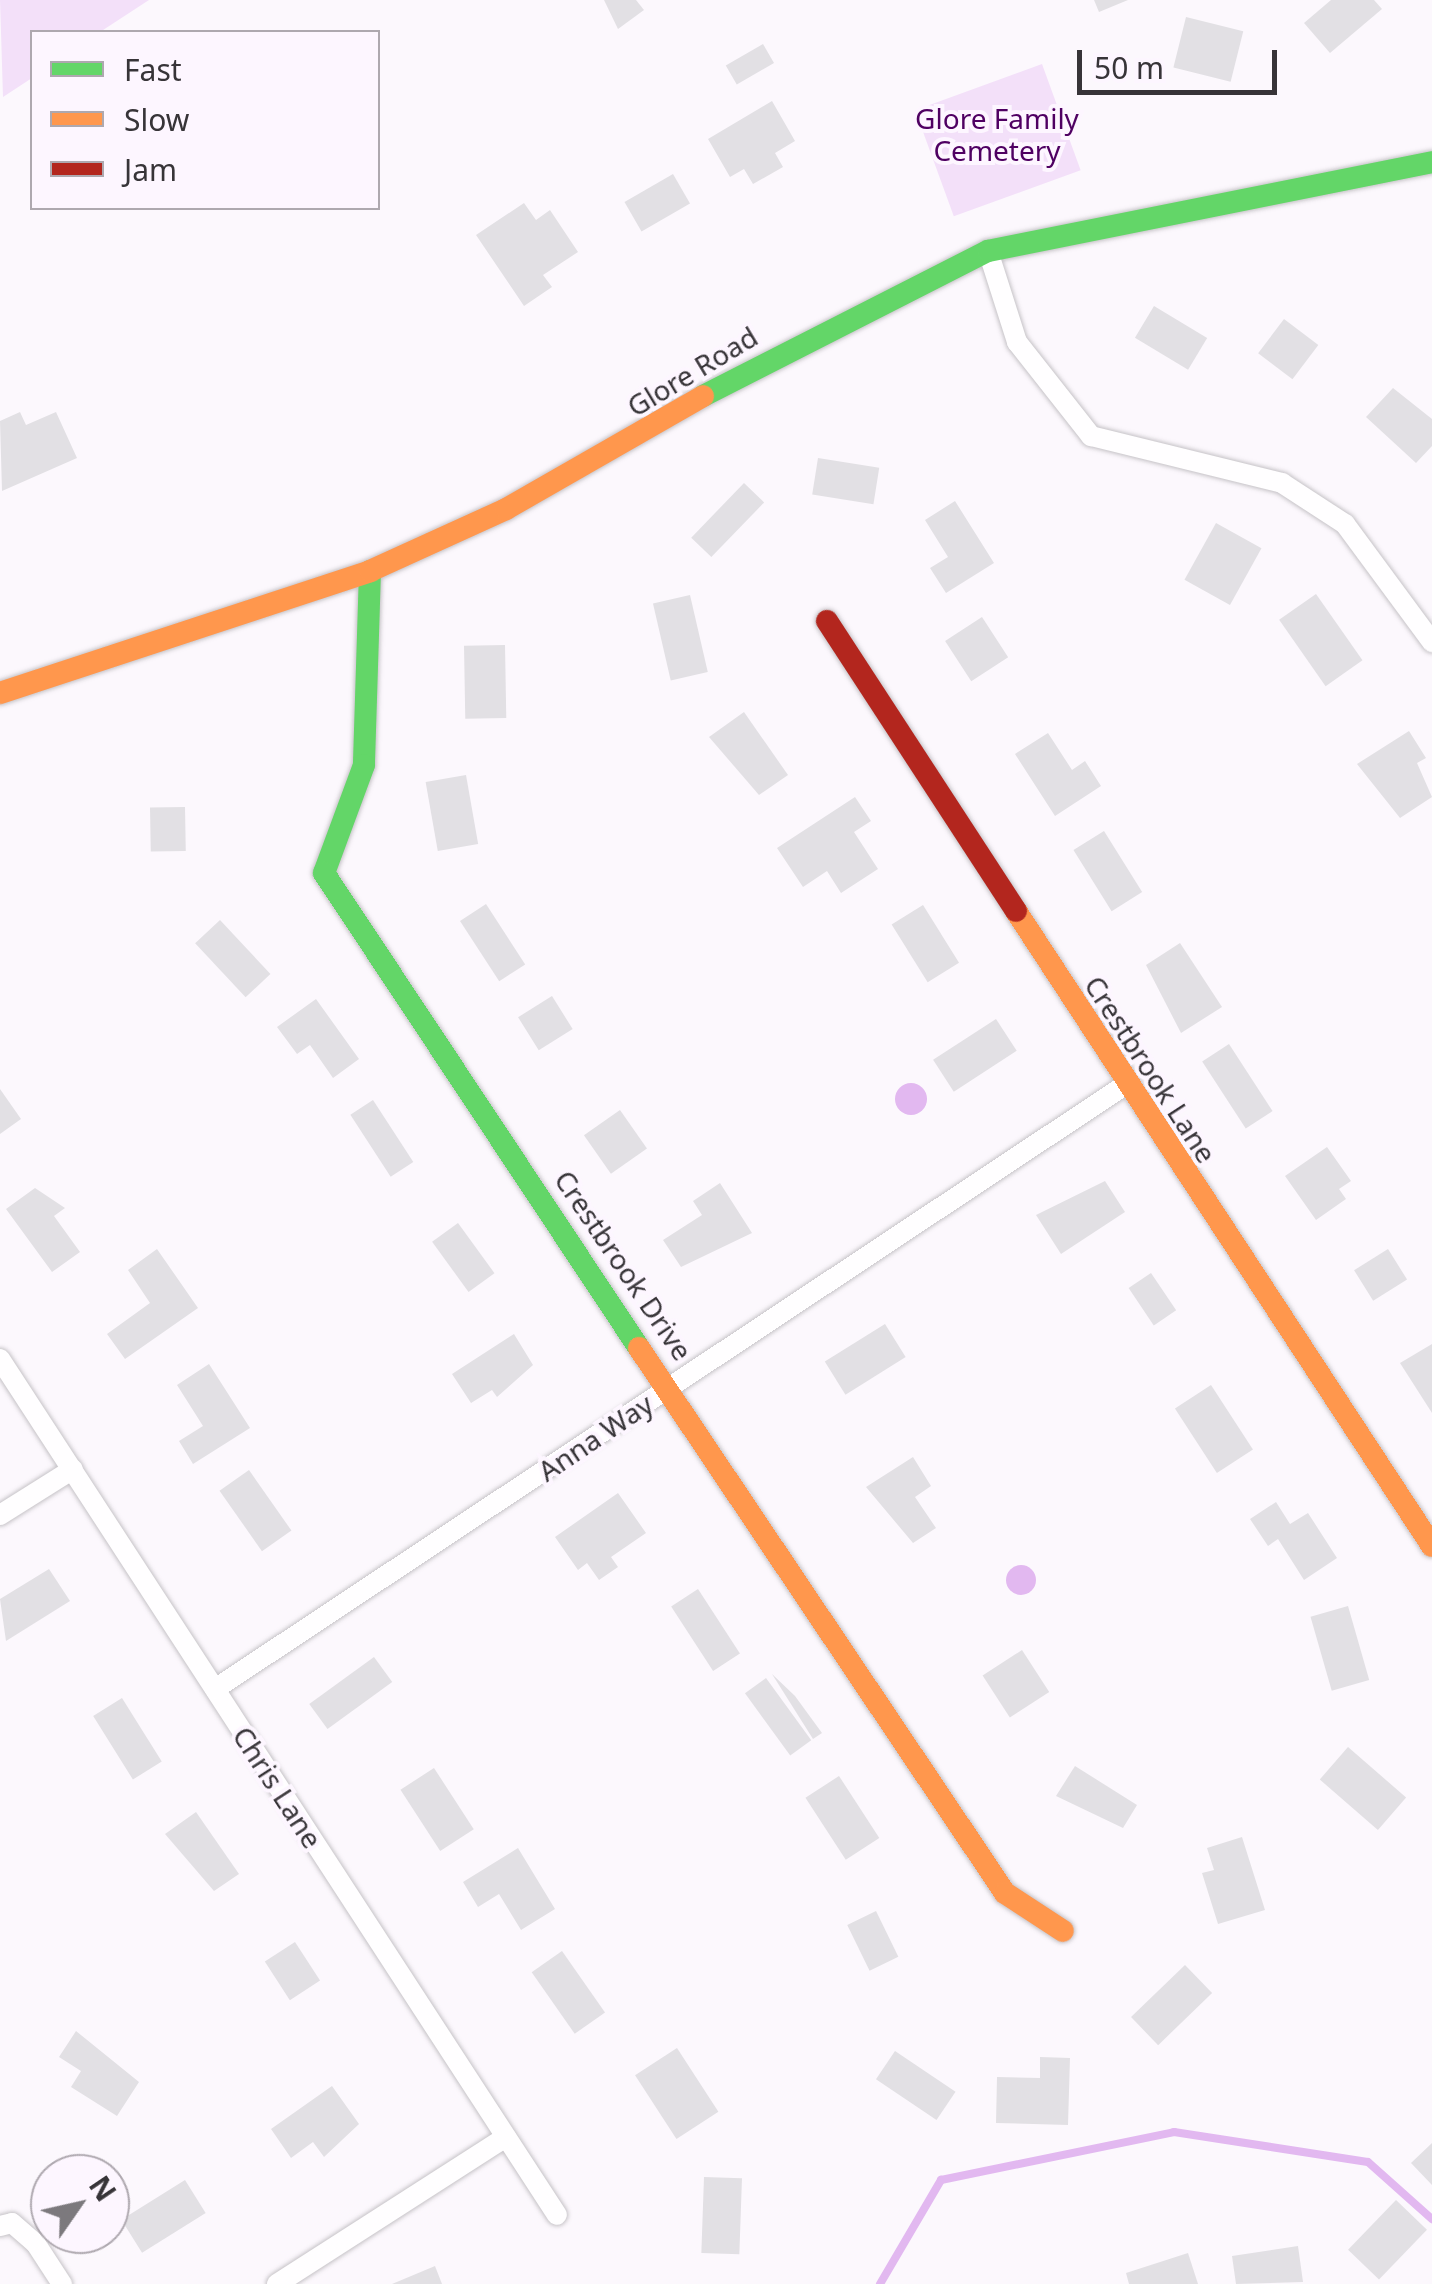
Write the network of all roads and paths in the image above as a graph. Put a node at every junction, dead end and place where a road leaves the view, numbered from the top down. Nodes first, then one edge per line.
1 (1432, 162) edge
2 (988, 251) junction
3 (370, 571) junction
4 (827, 621) dead end
5 (1432, 642) edge
6 (0, 693) edge
7 (1125, 1085) junction
8 (0, 1359) edge
9 (670, 1386) junction
10 (73, 1468) junction
11 (0, 1515) edge
12 (1432, 1546) edge
13 (215, 1689) junction
14 (1063, 1931) dead end
15 (506, 2137) junction
16 (557, 2215) dead end
17 (0, 2226) edge
18 (62, 2284) edge
19 (277, 2284) edge

1 - 2 street, Glore Road
2 - 3 street, Glore Road
2 - 5 street
3 - 6 street, Glore Road
3 - 9 street, Crestbrook Drive
4 - 7 street, Crestbrook Lane
7 - 9 street, Anna Way
7 - 12 street, Crestbrook Lane
8 - 10 street, Chris Lane
9 - 13 street, Anna Way
9 - 14 street, Crestbrook Drive
10 - 11 street
10 - 13 street, Chris Lane
13 - 15 street, Chris Lane
15 - 16 street, Chris Lane
15 - 19 street
17 - 18 street

